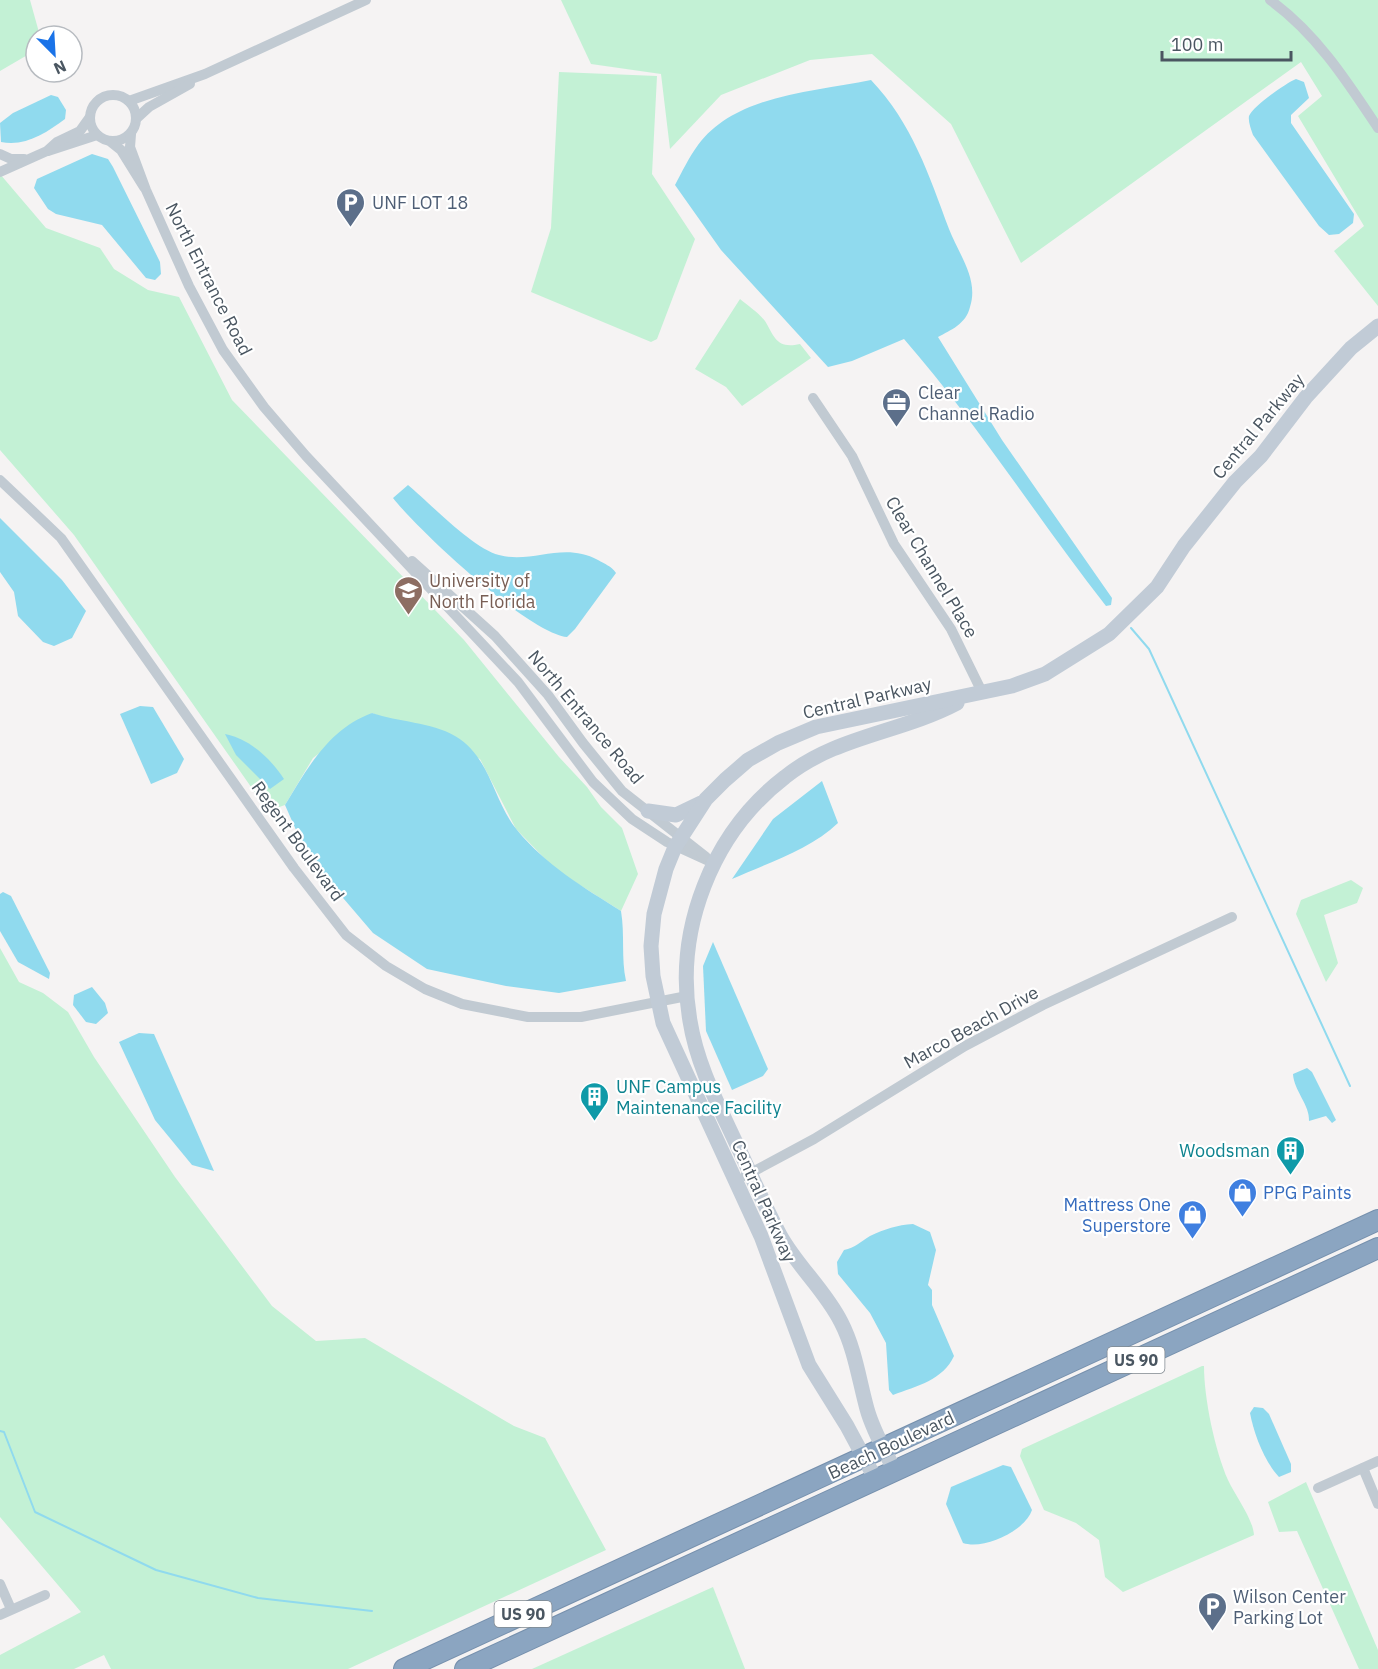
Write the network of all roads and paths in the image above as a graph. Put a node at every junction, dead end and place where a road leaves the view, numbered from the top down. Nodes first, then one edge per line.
1 (366, 0) edge
2 (1270, 0) edge
3 (205, 74) junction
4 (129, 101) junction
5 (90, 116) junction
6 (137, 118) junction
7 (1378, 128) edge
8 (131, 134) junction
9 (97, 135) junction
10 (111, 142) junction
11 (47, 151) junction
12 (0, 154) edge
13 (30, 159) junction
14 (0, 172) edge
15 (146, 190) junction
16 (1378, 326) edge
17 (813, 398) dead end
18 (0, 480) edge
19 (388, 542) junction
20 (520, 663) junction
21 (520, 685) junction
22 (978, 694) junction
23 (706, 799) junction
24 (648, 811) junction
25 (678, 842) junction
26 (713, 862) junction
27 (1232, 917) dead end
28 (687, 996) junction
29 (657, 1001) junction
30 (750, 1173) junction
31 (734, 1182) junction
32 (1378, 1220) edge
33 (1378, 1248) edge
34 (883, 1449) junction
35 (864, 1457) junction
36 (1378, 1461) edge
37 (1363, 1468) junction
38 (895, 1471) junction
39 (876, 1480) junction
40 (1318, 1488) dead end
41 (1378, 1504) edge
42 (642, 1559) junction
43 (667, 1576) junction
44 (0, 1584) edge
45 (45, 1595) dead end
46 (624, 1596) junction
47 (11, 1609) junction
48 (0, 1615) edge
49 (404, 1669) edge
50 (465, 1669) edge

1 - 3 street
2 - 7 street
3 - 4 street
3 - 6 street
4 - 5 street
4 - 6 street
5 - 9 street
5 - 11 street
6 - 8 street
8 - 10 street
8 - 15 street
9 - 10 street
9 - 11 street
10 - 15 street
11 - 13 street
12 - 13 street
13 - 14 street
15 - 19 street, North Entrance Road
16 - 22 street, Central Parkway
17 - 22 street, Clear Channel Place
18 - 29 street, Regent Boulevard
19 - 20 street, North Entrance Road
19 - 21 street, North Entrance Road
20 - 21 street
20 - 24 street, North Entrance Road
21 - 25 street, North Entrance Road
22 - 23 street, Central Parkway
22 - 26 street, Central Parkway
23 - 24 street
23 - 25 street, Central Parkway
24 - 25 street, North Entrance Road
25 - 26 street, North Entrance Road
25 - 29 street, Central Parkway
26 - 28 street, Central Parkway
27 - 30 street, Marco Beach Drive
28 - 29 street, Regent Boulevard
28 - 30 street, Central Parkway
29 - 31 street, Central Parkway
30 - 31 street, Marco Beach Drive
30 - 34 street, Central Parkway
31 - 35 street, Central Parkway
32 - 34 highway, Beach Boulevard / US 90
33 - 38 highway, US 90
34 - 35 highway, Beach Boulevard / US 90
34 - 38 street, Central Parkway
35 - 39 street, Central Parkway
35 - 42 highway, Beach Boulevard / US 90
36 - 37 street
37 - 40 street
37 - 41 street
38 - 39 highway, US 90
39 - 43 highway, US 90
42 - 43 highway
42 - 46 highway
42 - 49 highway, Beach Boulevard / US 90
43 - 46 highway, US 90
44 - 47 street
45 - 47 street
46 - 50 highway, US 90
47 - 48 street

